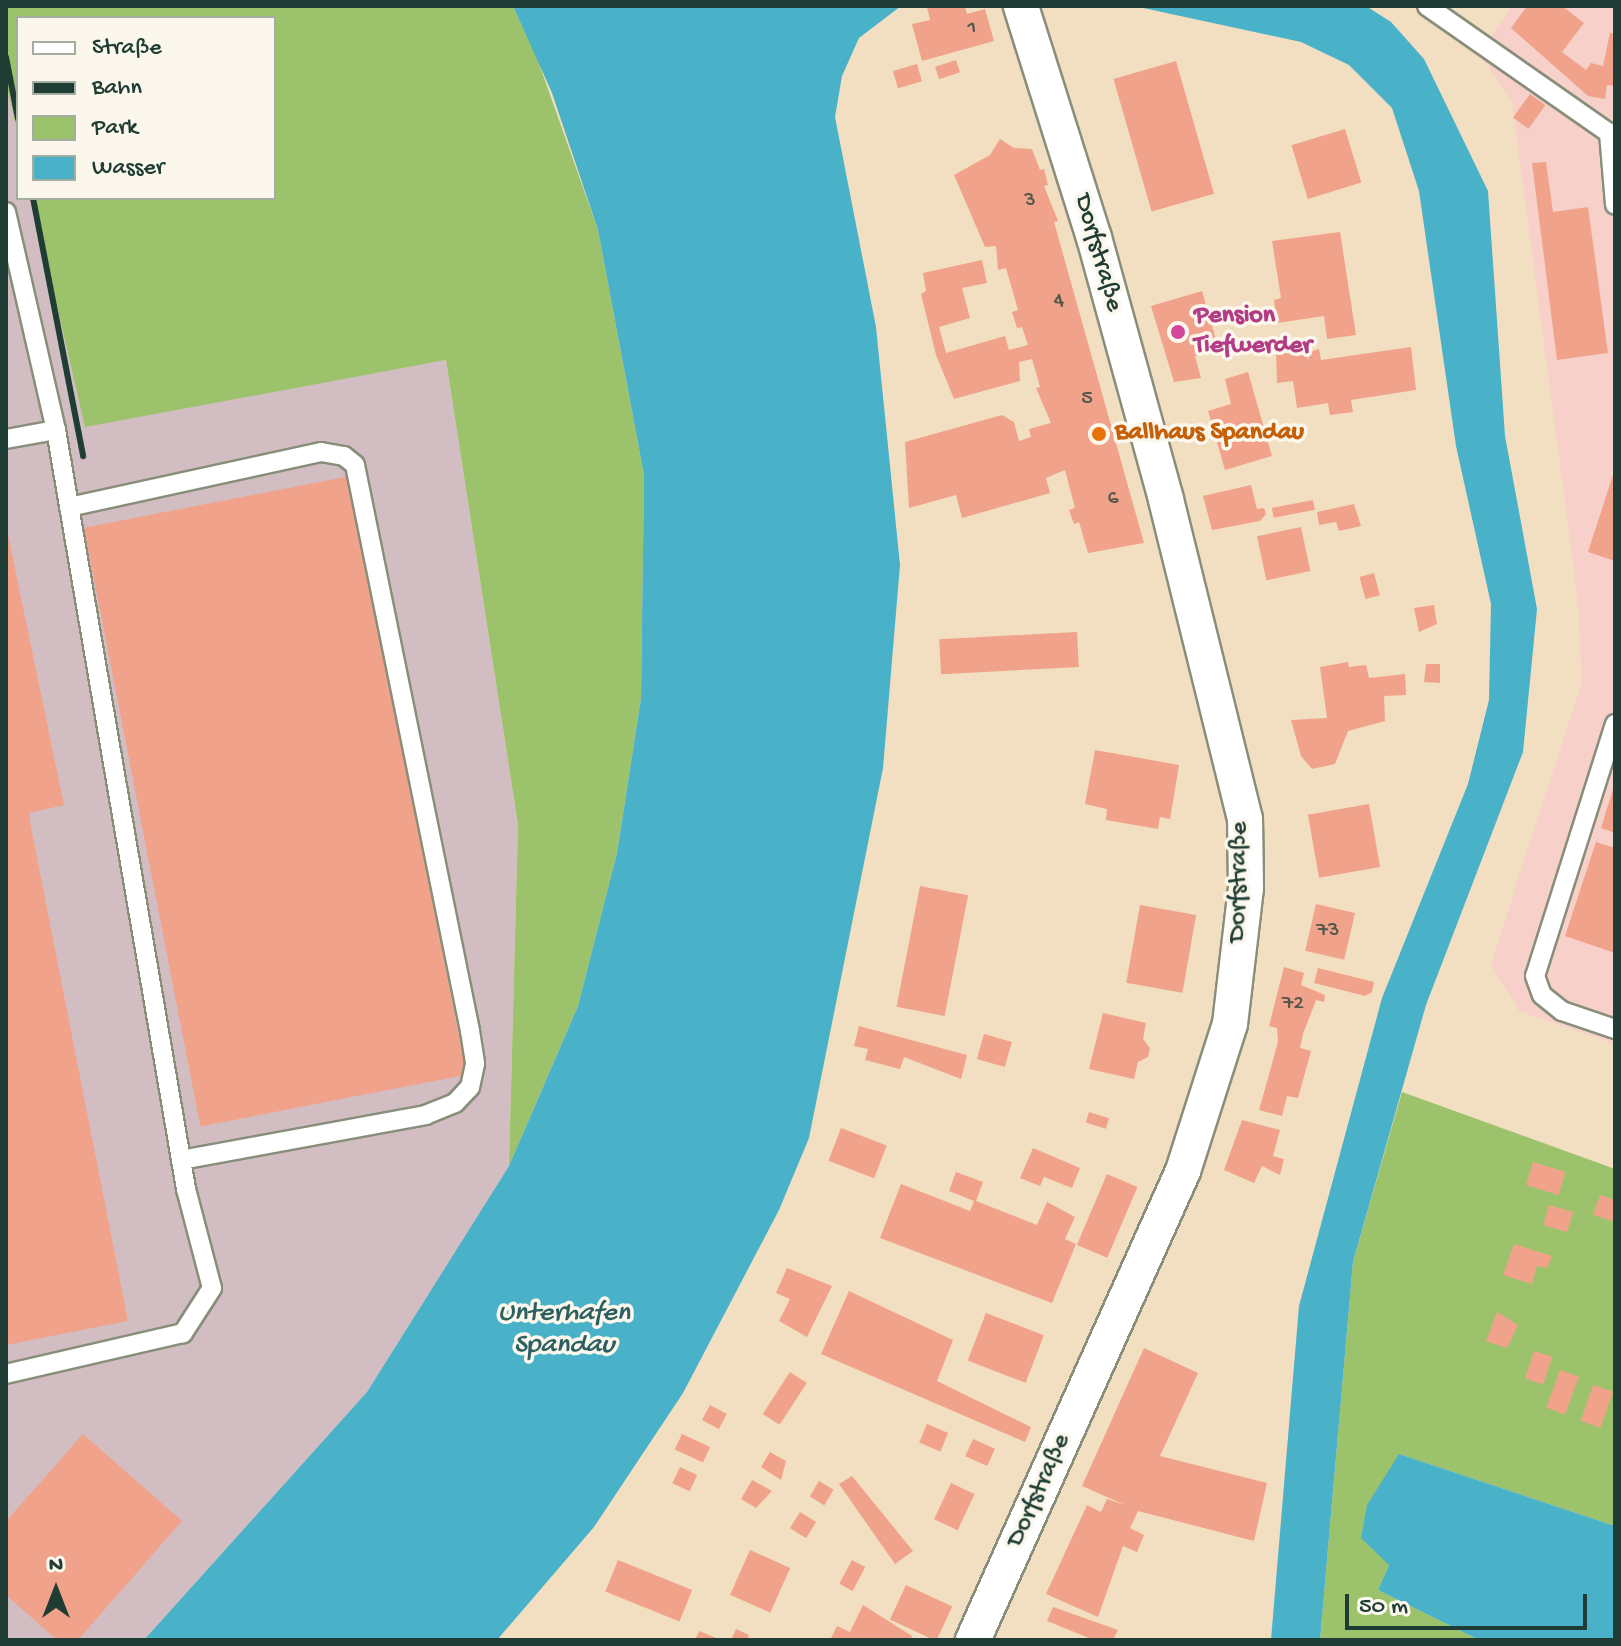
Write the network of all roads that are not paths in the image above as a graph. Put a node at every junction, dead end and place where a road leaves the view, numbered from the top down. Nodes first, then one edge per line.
1 (1021, 6) edge
2 (1427, 6) edge
3 (1612, 133) edge
4 (1615, 205) edge
5 (6, 212) edge
6 (56, 430) junction
7 (6, 439) edge
8 (69, 507) junction
9 (1615, 724) edge
10 (1615, 1029) edge
11 (181, 1160) junction
12 (6, 1374) edge
13 (973, 1640) edge

1 - 13 street, Dorfstraße
2 - 3 lane
3 - 4 lane
5 - 6 lane
6 - 7 lane
6 - 8 lane
8 - 11 lane
8 - 11 lane
9 - 10 lane
11 - 12 lane

